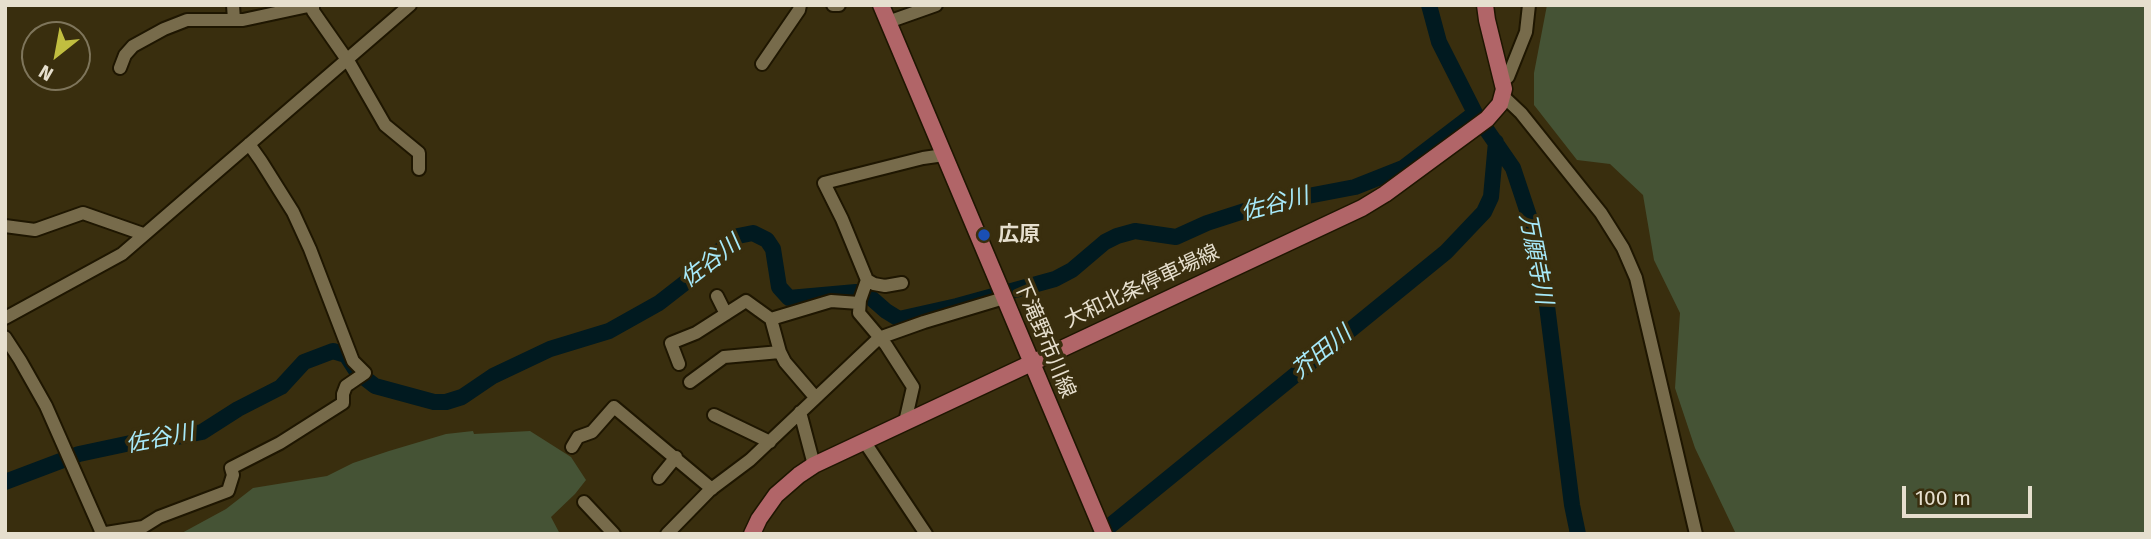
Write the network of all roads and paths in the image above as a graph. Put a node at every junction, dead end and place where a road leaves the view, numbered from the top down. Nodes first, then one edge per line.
1 (233, 5) edge
2 (313, 5) edge
3 (410, 5) edge
4 (800, 5) edge
5 (833, 5) edge
6 (839, 5) edge
7 (881, 5) edge
8 (936, 5) edge
9 (1485, 5) edge
10 (1529, 5) edge
11 (234, 20) junction
12 (888, 22) junction
13 (346, 60) junction
14 (762, 64) dead end
15 (120, 68) dead end
16 (1503, 89) junction
17 (248, 144) junction
18 (944, 155) junction
19 (419, 169) dead end
20 (5, 226) edge
21 (144, 234) junction
22 (867, 280) junction
23 (902, 283) dead end
24 (1002, 294) junction
25 (717, 296) dead end
26 (859, 303) junction
27 (726, 314) junction
28 (5, 318) edge
29 (771, 319) junction
30 (5, 337) edge
31 (879, 338) junction
32 (780, 352) junction
33 (1031, 362) junction
34 (679, 364) dead end
35 (690, 382) dead end
36 (815, 397) junction
37 (800, 412) junction
38 (714, 415) dead end
39 (905, 422) junction
40 (770, 442) junction
41 (864, 442) junction
42 (572, 447) dead end
43 (676, 457) junction
44 (814, 465) junction
45 (659, 478) dead end
46 (712, 489) junction
47 (584, 502) dead end
48 (1102, 528) edge
49 (101, 533) edge
50 (614, 534) edge
51 (667, 534) edge
52 (752, 534) edge
53 (926, 534) edge
54 (1696, 534) edge

1 - 11 street
2 - 11 street
2 - 13 street
3 - 13 street
4 - 14 street
5 - 6 street
7 - 12 main road, 下滝野市川線
8 - 12 street
9 - 16 main road
10 - 16 street
11 - 15 street
12 - 18 main road, 下滝野市川線
13 - 17 street
13 - 19 street
16 - 33 main road, 大和北条停車場線
16 - 54 street
17 - 21 street
17 - 49 street
18 - 22 street
18 - 24 main road, 下滝野市川線
20 - 21 street
21 - 28 street
22 - 23 street
22 - 26 street
24 - 31 street
24 - 33 main road, 下滝野市川線
25 - 27 street
26 - 29 street
26 - 31 street
27 - 29 street
27 - 34 street
29 - 32 street
30 - 49 street
31 - 36 street
31 - 39 street
32 - 35 street
32 - 36 street
33 - 39 main road, 大和北条停車場線
33 - 48 main road, 下滝野市川線
36 - 37 street
37 - 40 street
37 - 44 street
38 - 40 street
39 - 41 main road, 大和北条停車場線
40 - 46 street
41 - 44 main road, 大和北条停車場線
41 - 53 street
42 - 43 street
43 - 45 street
43 - 46 street
44 - 52 main road, 大和北条停車場線
46 - 51 street
47 - 50 street

